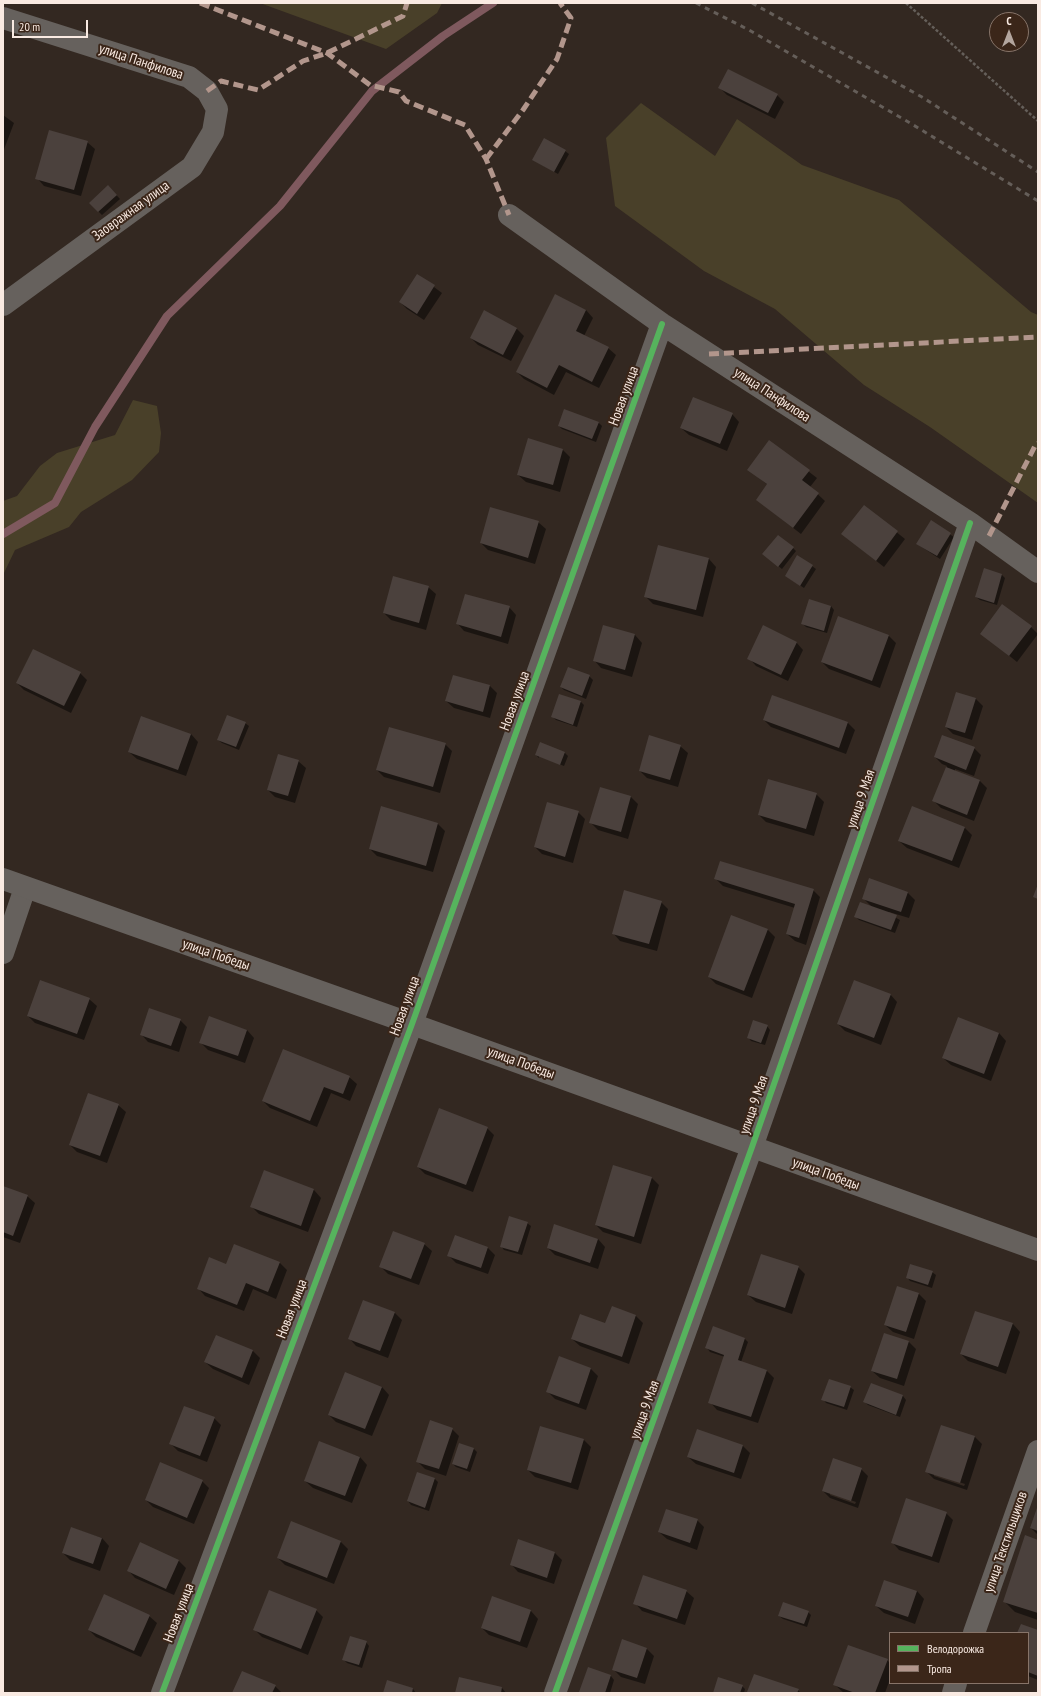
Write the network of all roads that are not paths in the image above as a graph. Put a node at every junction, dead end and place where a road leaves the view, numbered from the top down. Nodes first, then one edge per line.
1 (3, 18) edge
2 (207, 91) joint
3 (509, 215) dead end
4 (3, 305) edge
5 (662, 324) junction
6 (970, 523) junction
7 (1038, 572) edge
8 (3, 879) edge
9 (25, 888) junction
10 (3, 953) edge
11 (412, 1024) junction
12 (752, 1147) junction
13 (1038, 1250) edge
14 (1038, 1451) edge
15 (974, 1632) edge
16 (162, 1693) edge
17 (556, 1693) edge

1 - 2 street, улица Панфилова
2 - 4 street, Заовражная улица
3 - 5 street, улица Панфилова
5 - 6 street, улица Панфилова
5 - 11 street, Новая улица
6 - 7 street, улица Панфилова
6 - 12 street, улица 9 Мая
8 - 9 street, улица Победы
9 - 10 street
9 - 11 street, улица Победы
11 - 12 street, улица Победы
11 - 16 street, Новая улица
12 - 13 street, улица Победы
12 - 17 street, улица 9 Мая
14 - 15 street, улица Текстильщиков

